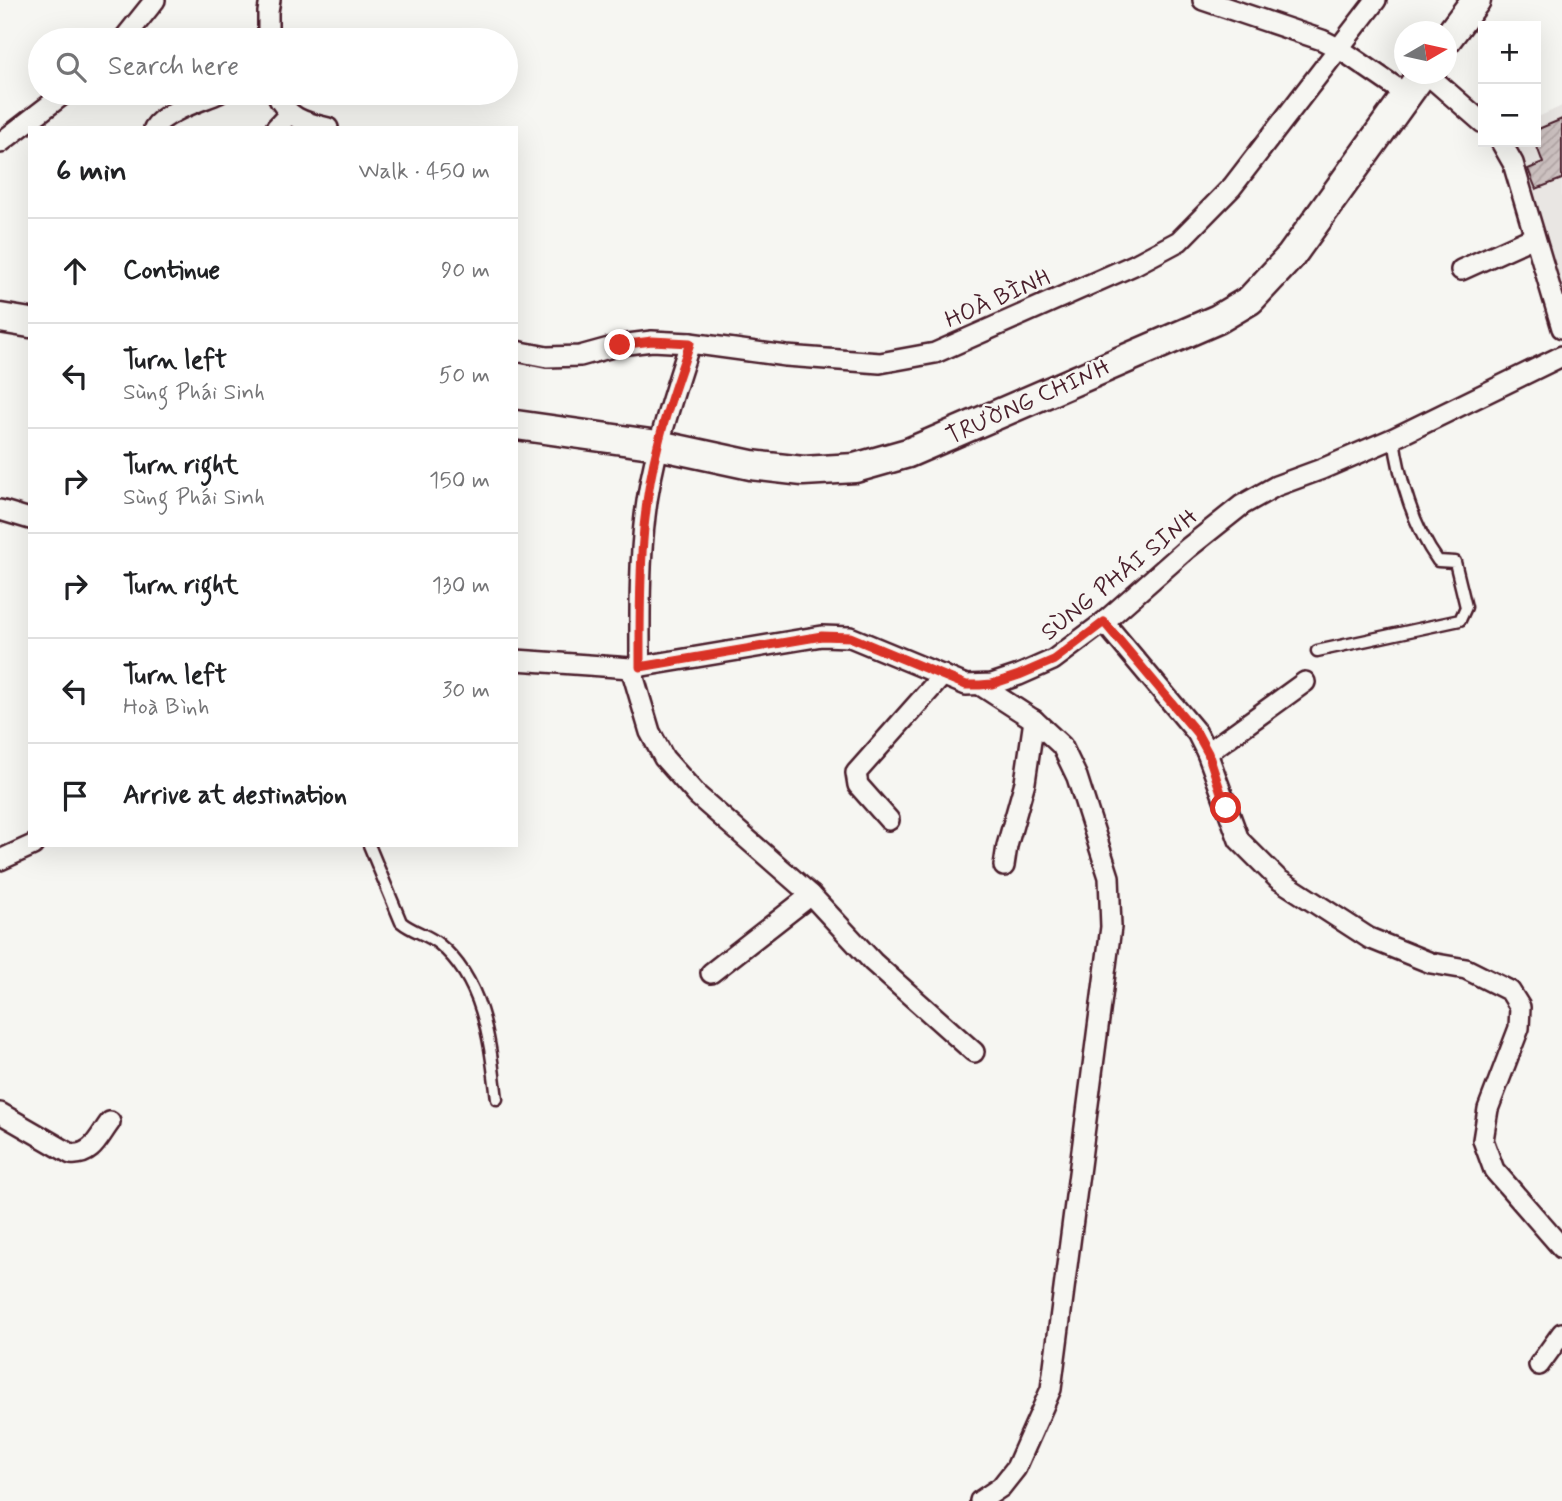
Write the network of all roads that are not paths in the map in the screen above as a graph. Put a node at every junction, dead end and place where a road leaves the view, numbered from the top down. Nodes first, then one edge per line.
1 (155, 0) edge
2 (271, 0) edge
3 (1203, 0) edge
4 (1376, 0) edge
5 (1476, 0) edge
6 (1457, 26) edge
7 (133, 28) edge
8 (268, 28) edge
9 (1340, 49) junction
10 (1394, 71) edge
11 (1417, 84) edge
12 (1424, 84) edge
13 (49, 105) edge
14 (191, 105) edge
15 (1478, 120) edge
16 (283, 121) edge
17 (155, 126) edge
18 (320, 126) edge
19 (0, 143) edge
20 (1504, 147) edge
21 (1534, 237) junction
22 (1461, 270) dead end
23 (0, 318) edge
24 (28, 323) edge
25 (1562, 328) edge
26 (690, 343) junction
27 (518, 351) edge
28 (1562, 356) edge
29 (518, 425) edge
30 (1394, 438) junction
31 (658, 445) junction
32 (0, 510) edge
33 (28, 518) edge
34 (1104, 622) junction
35 (1317, 651) dead end
36 (518, 660) edge
37 (635, 668) junction
38 (943, 675) junction
39 (1305, 682) dead end
40 (980, 685) junction
41 (1034, 720) junction
42 (1208, 753) junction
43 (889, 820) dead end
44 (29, 847) edge
45 (370, 847) edge
46 (0, 860) edge
47 (1004, 866) dead end
48 (811, 895) junction
49 (711, 973) dead end
50 (974, 1052) dead end
51 (497, 1099) dead end
52 (0, 1113) edge
53 (110, 1122) dead end
54 (1562, 1248) edge
55 (1562, 1334) edge
56 (1539, 1365) dead end
57 (1002, 1494) edge
58 (980, 1501) edge

1 - 7 street
2 - 8 street
3 - 9 street
4 - 9 street, HOÀ BÌNH
5 - 6 street
9 - 10 street
9 - 26 street, HOÀ BÌNH
11 - 31 street, TRƯỜNG CHINH
12 - 15 street
13 - 19 street
14 - 17 street
16 - 18 street
20 - 21 street
21 - 22 street
21 - 25 street
23 - 24 street
26 - 27 street, HOÀ BÌNH
26 - 31 street
28 - 30 street, SÙNG PHÁI SINH
29 - 31 street, TRƯỜNG CHINH
30 - 34 street, SÙNG PHÁI SINH
30 - 35 lane
31 - 37 street
32 - 33 street
34 - 40 street, SÙNG PHÁI SINH
34 - 42 street
36 - 37 street, SÙNG PHÁI SINH
37 - 38 street, SÙNG PHÁI SINH
37 - 48 street
38 - 40 street, SÙNG PHÁI SINH
38 - 43 street
39 - 42 street
40 - 41 street
41 - 47 street
41 - 57 street
42 - 54 street
44 - 46 street
45 - 51 lane
48 - 49 street
48 - 50 street
52 - 53 street
55 - 56 street
57 - 58 street

